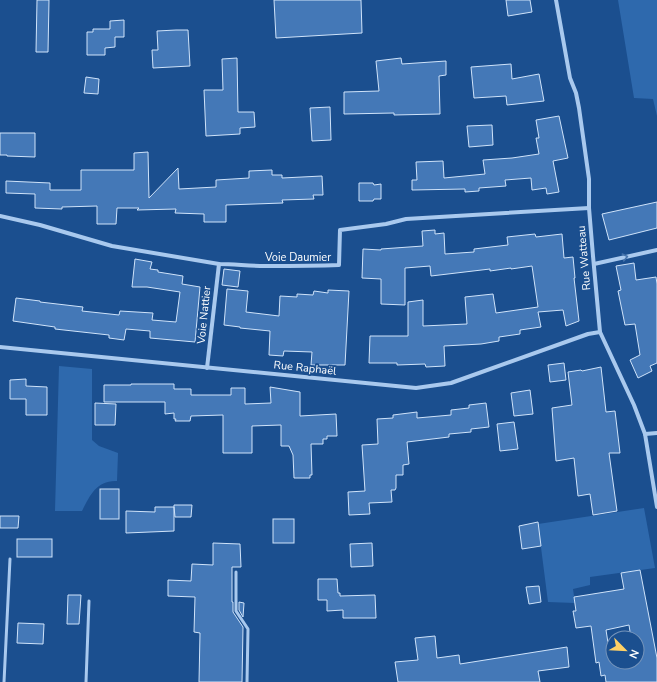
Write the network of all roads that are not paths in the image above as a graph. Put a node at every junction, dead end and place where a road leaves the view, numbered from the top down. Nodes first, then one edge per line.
1 (556, 0) edge
2 (589, 208) junction
3 (0, 216) edge
4 (657, 250) edge
5 (219, 264) junction
6 (594, 264) junction
7 (600, 332) junction
8 (0, 347) edge
9 (207, 368) junction
10 (657, 433) edge
11 (645, 434) junction
12 (657, 507) edge
13 (10, 559) dead end
14 (236, 572) dead end
15 (89, 601) dead end
16 (4, 682) edge
17 (86, 682) edge
18 (247, 682) edge

1 - 2 street, Rue Watteau
2 - 5 street, Voie Daumier
2 - 6 street, Rue Watteau
3 - 5 street, Voie Daumier
6 -> 4 street
5 - 9 street, Voie Nattier
6 - 7 street, Rue Watteau
7 - 9 street, Rue Raphaël
7 - 11 street, Rue Watteau
8 - 9 street, Rue Raphaël
10 - 11 street
11 - 12 street, Rue Watteau
13 - 16 lane
14 - 18 lane
15 - 17 lane

